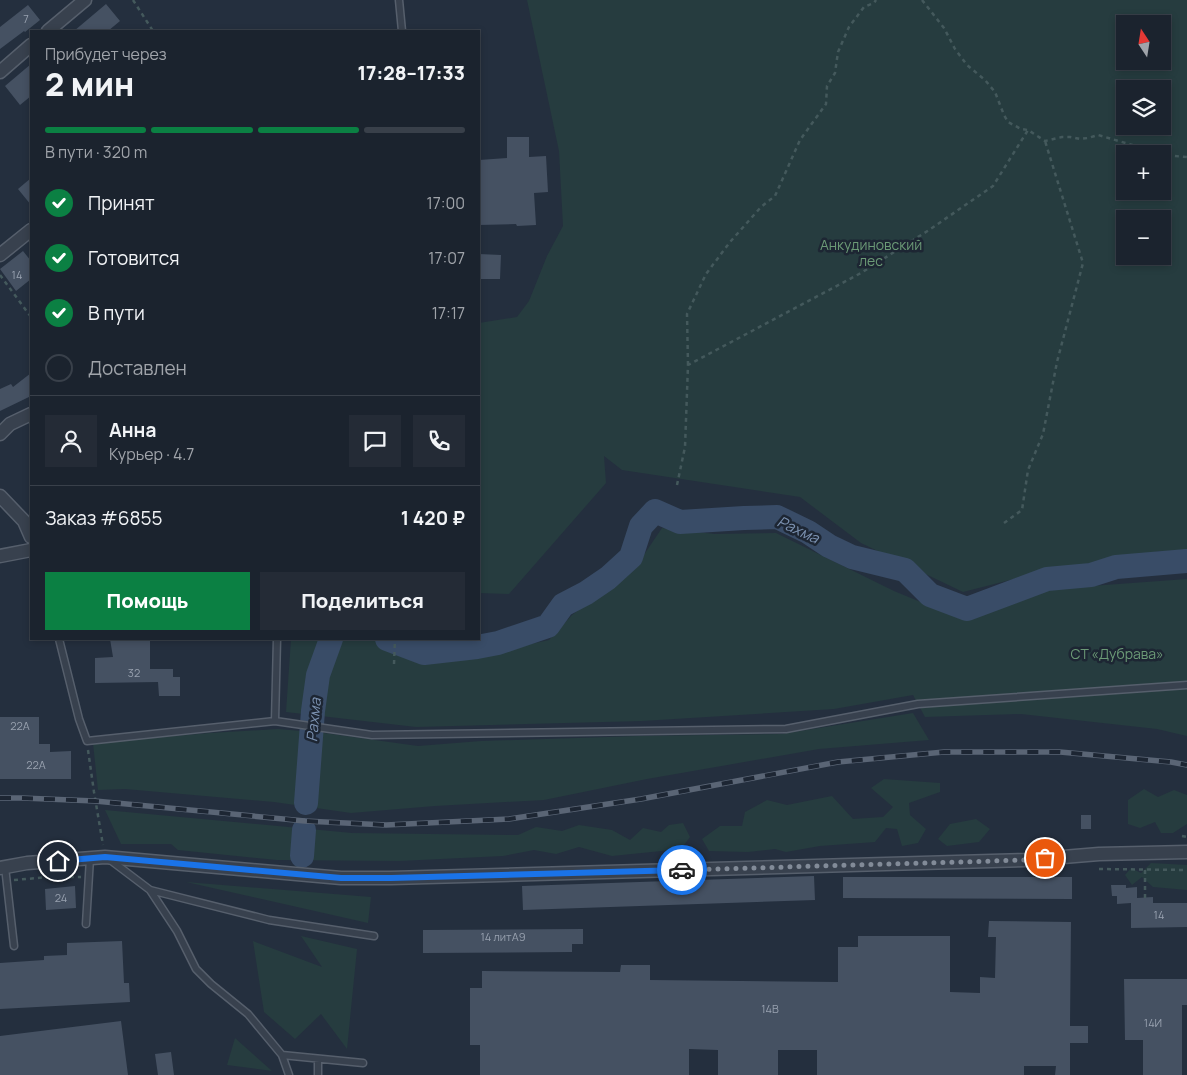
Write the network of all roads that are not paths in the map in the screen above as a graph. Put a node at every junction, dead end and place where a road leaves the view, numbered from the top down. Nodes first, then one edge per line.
1 (85, 0) edge
2 (399, 0) edge
3 (49, 30) edge
4 (402, 30) edge
5 (30, 47) edge
6 (0, 72) edge
7 (30, 231) edge
8 (0, 255) edge
9 (30, 414) edge
10 (0, 434) edge
11 (0, 496) edge
12 (30, 536) edge
13 (30, 550) edge
14 (0, 556) edge
15 (59, 640) edge
16 (277, 640) edge
17 (1187, 685) edge
18 (275, 721) junction
19 (1187, 852) edge
20 (105, 857) junction
21 (90, 858) junction
22 (2, 867) edge
23 (150, 890) junction
24 (86, 924) dead end
25 (374, 936) dead end
26 (14, 946) dead end
27 (282, 1055) junction
28 (318, 1059) junction
29 (362, 1063) dead end
30 (289, 1075) edge
31 (318, 1075) edge

1 - 3 street
2 - 4 lane
5 - 6 street
7 - 8 street
9 - 10 street
11 - 12 street
13 - 14 street
15 - 18 lane
16 - 18 lane
17 - 18 lane
19 - 20 street
20 - 21 street
20 - 23 lane
21 - 22 street
21 - 24 lane
22 - 26 lane
23 - 25 lane
23 - 27 lane
27 - 28 lane
27 - 30 lane
28 - 29 lane
28 - 31 lane

